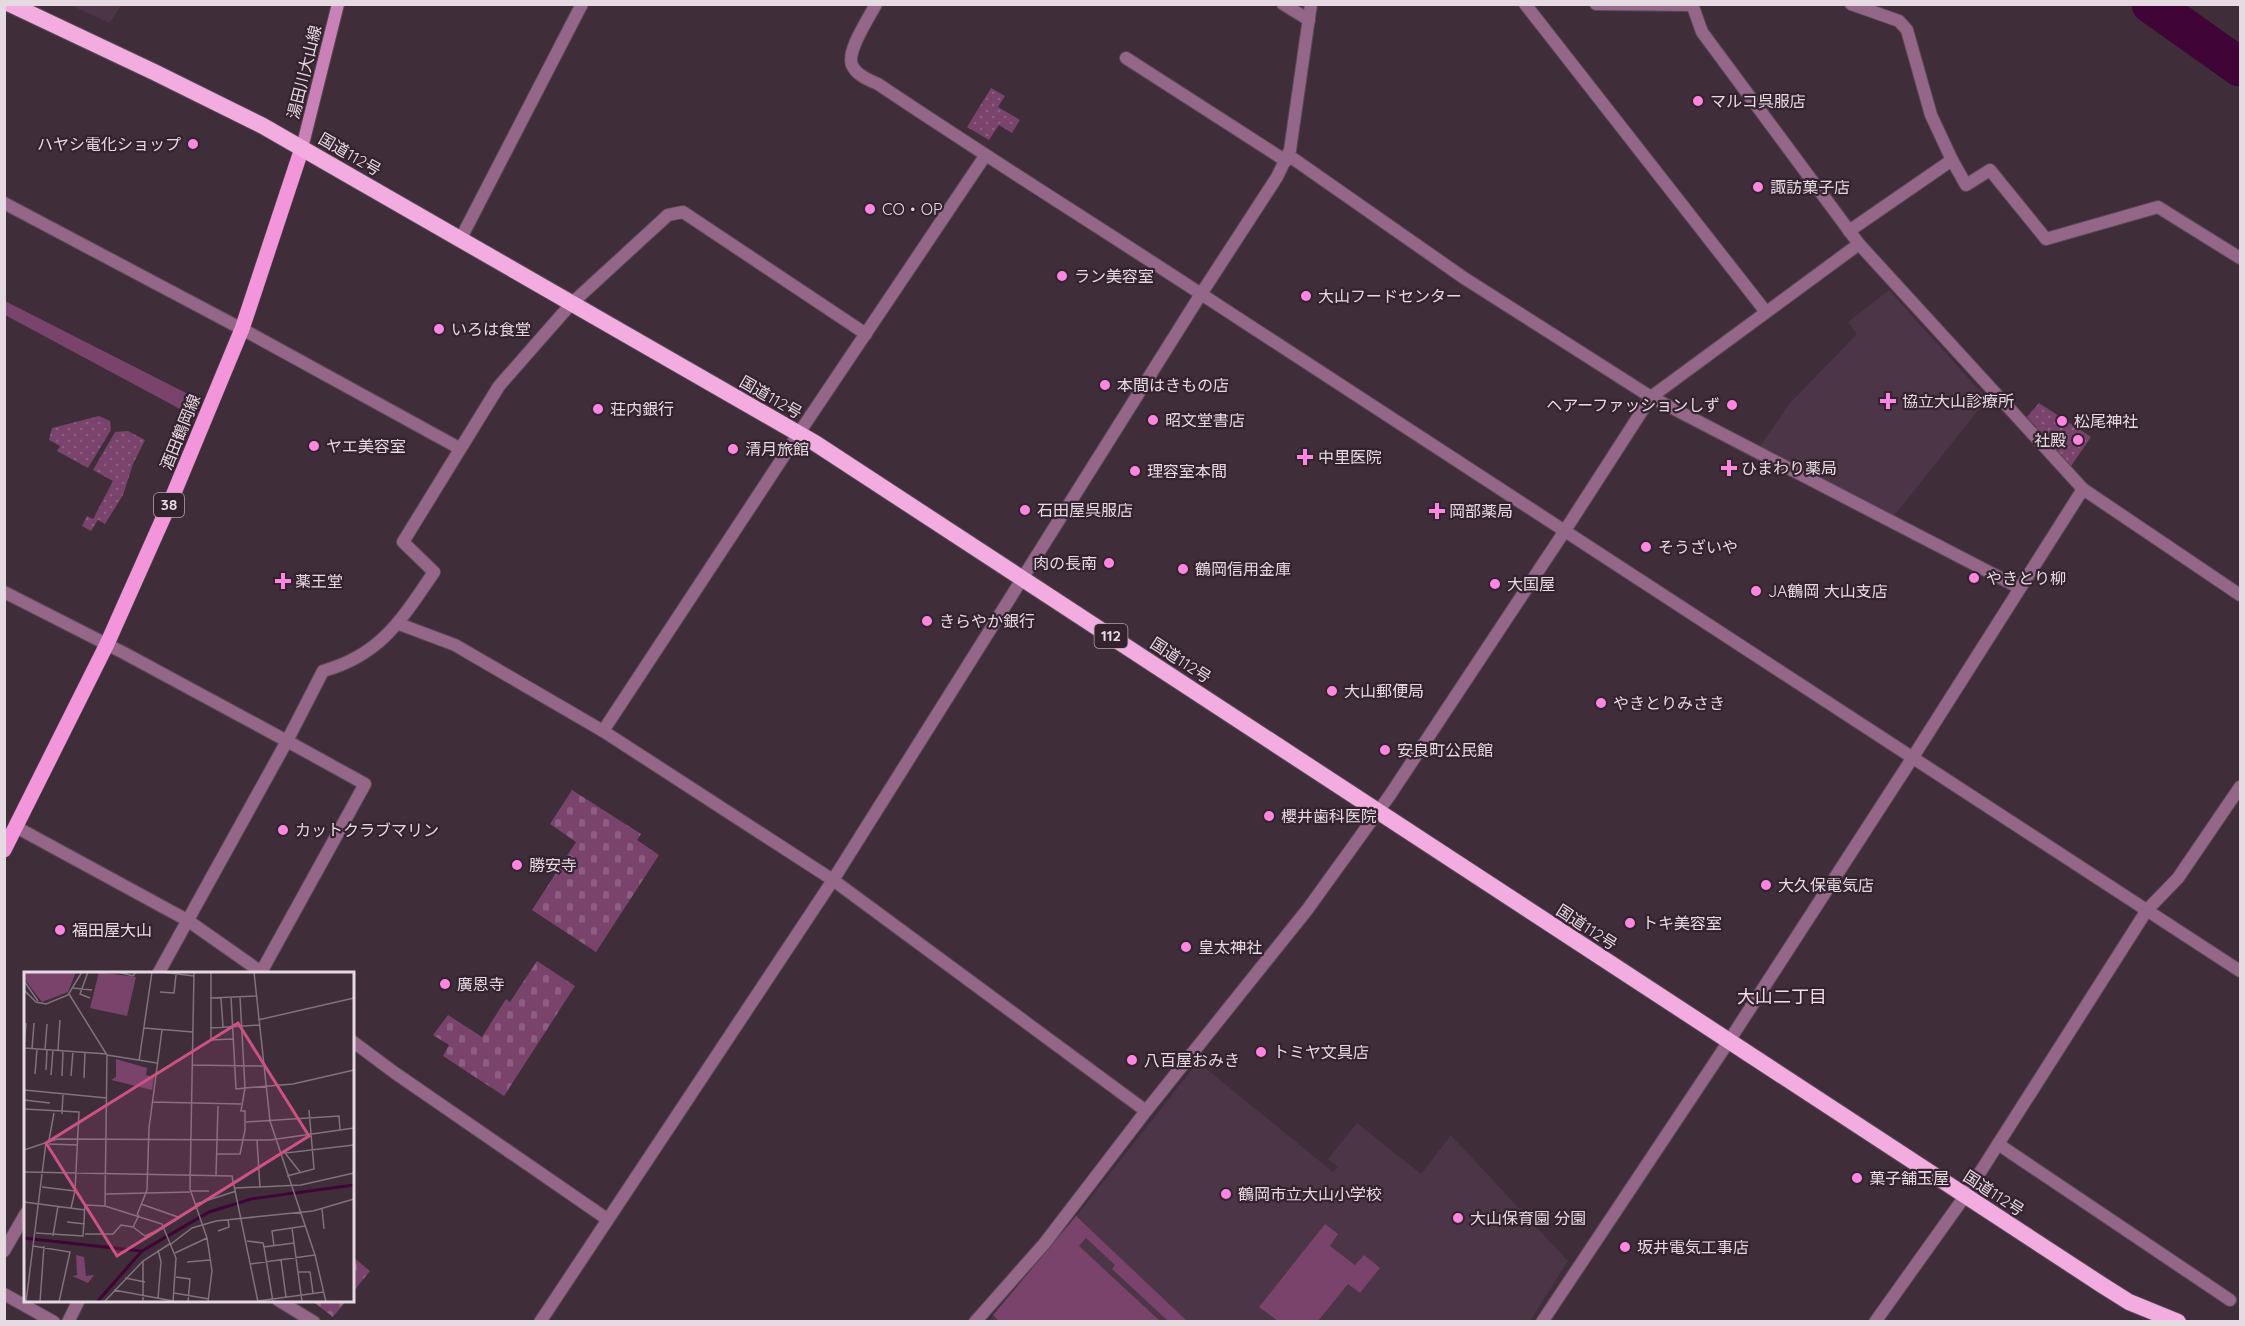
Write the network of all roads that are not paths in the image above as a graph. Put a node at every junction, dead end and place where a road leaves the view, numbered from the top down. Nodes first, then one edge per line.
1 (10, 4) edge
2 (338, 4) edge
3 (582, 4) edge
4 (876, 4) edge
5 (1283, 4) edge
6 (1311, 4) edge
7 (1525, 4) edge
8 (1596, 4) edge
9 (1851, 4) edge
10 (1693, 5) edge
11 (1309, 20) junction
12 (1126, 58) dead end
13 (302, 148) junction
14 (985, 156) junction
15 (1287, 158) junction
16 (1952, 160) junction
17 (4, 203) edge
18 (1849, 231) junction
19 (460, 240) junction
20 (1859, 244) junction
21 (2241, 258) edge
22 (1201, 294) junction
23 (571, 304) junction
24 (1766, 312) junction
25 (242, 329) junction
26 (866, 334) junction
27 (1651, 397) junction
28 (799, 433) junction
29 (459, 448) junction
30 (2083, 489) junction
31 (1564, 532) junction
32 (1023, 578) junction
33 (2020, 588) junction
34 (4, 592) edge
35 (2241, 595) edge
36 (399, 624) junction
37 (107, 644) junction
38 (603, 731) junction
39 (287, 741) junction
40 (1913, 757) junction
41 (2241, 787) edge
42 (1378, 812) junction
43 (16, 827) junction
44 (4, 850) edge
45 (833, 880) junction
46 (2147, 910) junction
47 (187, 920) junction
48 (2241, 971) edge
49 (159, 972) edge
50 (261, 972) edge
51 (263, 972) edge
52 (1729, 1041) junction
53 (354, 1042) edge
54 (1146, 1112) junction
55 (1998, 1144) junction
56 (1965, 1196) junction
57 (24, 1216) edge
58 (607, 1219) junction
59 (4, 1251) edge
60 (4, 1294) edge
61 (2230, 1300) dead end
62 (79, 1302) edge
63 (281, 1302) edge
64 (54, 1322) edge
65 (68, 1322) edge
66 (314, 1322) edge
67 (540, 1322) edge
68 (975, 1322) edge
69 (1542, 1322) edge
70 (1875, 1322) edge
71 (2178, 1322) edge

1 - 13 highway, 国道112号 / 112
2 - 13 main road, 湯田川大山線
3 - 19 street
4 - 14 street
5 - 11 street
6 - 11 street
7 - 24 street
8 - 10 street
9 - 16 street
10 - 18 street
11 - 15 street
12 - 15 street
13 - 19 highway, 国道112号 / 112
13 - 25 main road, 酒田鶴岡線 / 38
14 - 22 street
14 - 26 street
15 - 22 street
15 - 27 street
16 - 18 street
16 - 21 street
17 - 25 street
18 - 20 street
19 - 23 highway, 国道112号 / 112
20 - 24 street
20 - 30 street
22 - 31 street
22 - 32 street
23 - 26 street
23 - 28 highway, 国道112号 / 112
23 - 29 street
24 - 27 street
25 - 29 street
25 - 37 main road, 酒田鶴岡線 / 38
26 - 28 street
27 - 31 street
27 - 33 street
28 - 32 highway, 国道112号 / 112
28 - 38 street
29 - 36 street
30 - 33 street
30 - 35 street
31 - 40 street
31 - 42 street
32 - 42 highway, 国道112号 / 112
32 - 45 street
33 - 40 street
34 - 37 street
36 - 38 street
36 - 39 street
37 - 39 street
37 - 43 main road, 酒田鶴岡線 / 38
38 - 45 street
39 - 47 street
39 - 51 street
40 - 46 street
40 - 52 street
41 - 46 street
42 - 52 highway, 国道112号 / 112
42 - 54 street
43 - 44 main road, 酒田鶴岡線 / 38
43 - 47 street
45 - 54 street
45 - 58 street
46 - 48 street
46 - 55 street
47 - 49 street
47 - 50 street
52 - 56 highway, 国道112号 / 112
52 - 69 street
53 - 58 street
54 - 68 street
55 - 56 street
55 - 61 street
56 - 70 street
56 - 71 highway, 国道112号 / 112
57 - 59 street
58 - 67 street
60 - 64 street
62 - 65 street
63 - 66 street

